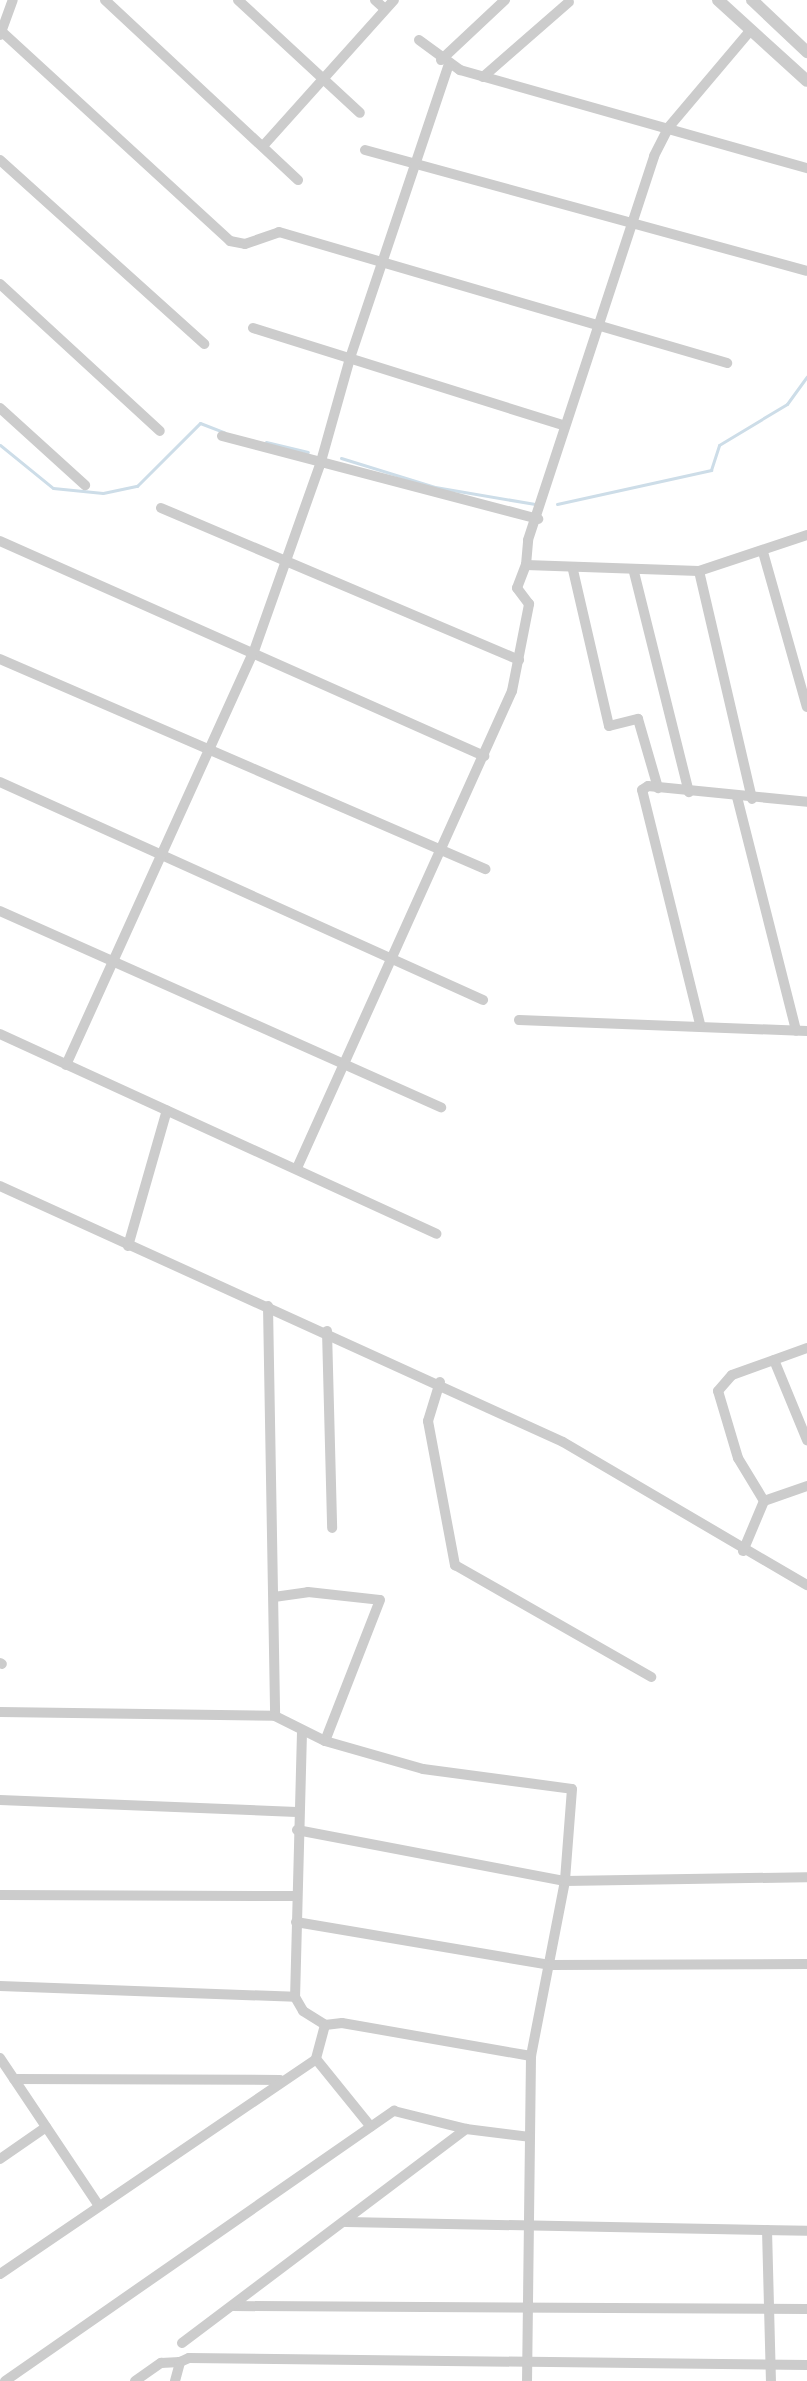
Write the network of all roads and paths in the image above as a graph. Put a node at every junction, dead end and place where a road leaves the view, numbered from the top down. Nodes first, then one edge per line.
1 (13, 0) edge
2 (105, 0) edge
3 (238, 0) edge
4 (375, 0) edge
5 (393, 0) edge
6 (505, 0) edge
7 (718, 0) edge
8 (752, 0) edge
9 (569, 2) dead end
10 (385, 9) junction
11 (750, 31) junction
12 (1, 33) edge
13 (419, 40) dead end
14 (807, 52) edge
15 (444, 63) junction
16 (483, 77) junction
17 (323, 79) junction
18 (807, 81) edge
19 (360, 113) dead end
20 (668, 128) junction
21 (263, 147) junction
22 (365, 150) dead end
23 (0, 160) edge
24 (414, 164) junction
25 (807, 168) edge
26 (298, 180) dead end
27 (632, 225) junction
28 (382, 259) junction
29 (807, 271) edge
30 (0, 284) edge
31 (601, 322) junction
32 (253, 328) dead end
33 (204, 344) dead end
34 (350, 358) junction
35 (727, 363) dead end
36 (0, 408) edge
37 (565, 426) junction
38 (160, 431) dead end
39 (222, 436) dead end
40 (320, 465) junction
41 (85, 485) dead end
42 (161, 508) dead end
43 (538, 519) junction
44 (807, 535) edge
45 (0, 541) edge
46 (763, 552) junction
47 (287, 560) junction
48 (526, 565) junction
49 (573, 570) junction
50 (634, 572) junction
51 (699, 572) junction
52 (254, 651) junction
53 (0, 658) edge
54 (519, 660) junction
55 (807, 706) edge
56 (204, 751) junction
57 (484, 756) junction
58 (0, 782) edge
59 (658, 788) junction
60 (689, 792) junction
61 (737, 797) junction
62 (752, 799) junction
63 (807, 802) edge
64 (440, 850) junction
65 (162, 854) junction
66 (485, 869) dead end
67 (0, 911) edge
68 (393, 957) junction
69 (116, 964) junction
70 (483, 1000) dead end
71 (519, 1020) dead end
72 (700, 1024) junction
73 (802, 1031) edge
74 (0, 1034) edge
75 (345, 1062) junction
76 (66, 1065) junction
77 (441, 1107) dead end
78 (167, 1110) junction
79 (297, 1168) junction
80 (0, 1186) edge
81 (436, 1234) dead end
82 (128, 1246) junction
83 (267, 1306) junction
84 (327, 1331) junction
85 (807, 1348) edge
86 (774, 1360) junction
87 (440, 1382) junction
88 (807, 1440) edge
89 (807, 1486) edge
90 (764, 1501) junction
91 (332, 1528) dead end
92 (743, 1551) junction
93 (807, 1585) edge
94 (274, 1597) junction
95 (651, 1677) dead end
96 (0, 1712) edge
97 (275, 1716) junction
98 (302, 1732) junction
99 (325, 1741) junction
100 (0, 1800) edge
101 (297, 1812) junction
102 (297, 1830) junction
103 (807, 1877) edge
104 (565, 1881) junction
105 (0, 1895) edge
106 (296, 1896) junction
107 (296, 1922) junction
108 (807, 1964) edge
109 (549, 1965) junction
110 (0, 1986) edge
111 (295, 1997) junction
112 (324, 2025) junction
113 (531, 2056) junction
114 (0, 2058) edge
115 (316, 2059) junction
116 (14, 2079) junction
117 (280, 2080) junction
118 (46, 2127) junction
119 (371, 2127) junction
120 (466, 2129) junction
121 (530, 2137) junction
122 (0, 2159) edge
123 (99, 2206) junction
124 (346, 2222) junction
125 (528, 2229) junction
126 (767, 2230) junction
127 (807, 2231) edge
128 (0, 2274) edge
129 (232, 2306) junction
130 (527, 2306) junction
131 (770, 2308) junction
132 (807, 2309) edge
133 (182, 2343) dead end
134 (180, 2362) junction
135 (527, 2364) junction
136 (771, 2365) junction
137 (807, 2365) edge
138 (5, 2381) edge
139 (135, 2381) edge
140 (175, 2381) edge
141 (526, 2381) edge
142 (771, 2381) edge

1 - 12 street
2 - 21 street
3 - 17 street
4 - 10 street
5 - 10 street
6 - 15 street
7 - 11 street
8 - 14 street
9 - 16 street
10 - 17 street
11 - 18 street
11 - 20 street
12 - 28 street
13 - 15 street
15 - 16 street
15 - 24 street
16 - 20 street
17 - 19 street
17 - 21 street
20 - 25 street
20 - 27 street
21 - 26 street
22 - 24 street
23 - 33 street
24 - 27 street
24 - 28 street
27 - 29 street
27 - 31 street
28 - 31 street
28 - 34 street
30 - 38 street
31 - 35 street
31 - 37 street
32 - 34 street
34 - 37 street
34 - 40 street
36 - 41 street
37 - 43 street
39 - 40 street
40 - 43 street
40 - 47 street
42 - 47 street
43 - 48 street
44 - 46 street
45 - 52 street
46 - 51 street
46 - 55 street
47 - 52 street
47 - 54 street
48 - 49 street
48 - 54 street
49 - 50 street
49 - 59 street
50 - 51 street
50 - 60 street
51 - 62 street
52 - 56 street
52 - 57 street
53 - 56 street
54 - 57 street
56 - 64 street
56 - 65 street
57 - 64 street
58 - 65 street
59 - 60 street
59 - 72 street
60 - 61 street
61 - 62 street
61 - 73 street
62 - 63 street
64 - 66 street
64 - 68 street
65 - 68 street
65 - 69 street
67 - 69 street
68 - 70 street
68 - 75 street
69 - 75 street
69 - 76 street
71 - 72 street
72 - 73 street
74 - 76 street
75 - 77 street
75 - 79 street
76 - 78 street
78 - 79 street
78 - 82 street
79 - 81 street
80 - 82 street
82 - 83 street
83 - 84 street
83 - 94 street
84 - 87 street
84 - 91 street
85 - 86 street
86 - 88 street
86 - 90 street
87 - 92 street
87 - 95 street
89 - 90 street
90 - 92 street
92 - 93 street
94 - 97 street
94 - 99 street
96 - 97 street
97 - 98 street
98 - 99 street
98 - 101 street
99 - 104 street
100 - 101 street
101 - 102 street
102 - 104 street
102 - 106 street
103 - 104 street
104 - 109 street
105 - 106 street
106 - 107 street
107 - 109 street
107 - 111 street
108 - 109 street
109 - 113 street
110 - 111 street
111 - 112 street
112 - 113 street
112 - 115 street
113 - 121 street
114 - 116 street
115 - 117 street
115 - 119 street
116 - 117 street
116 - 118 street
117 - 123 street
118 - 122 street
118 - 123 street
119 - 120 street
119 - 138 street
120 - 121 street
120 - 124 street
121 - 125 street
123 - 128 street
124 - 125 street
124 - 129 street
125 - 126 street
125 - 130 street
126 - 127 street
126 - 131 street
129 - 130 street
129 - 133 street
130 - 131 street
130 - 135 street
131 - 132 street
131 - 136 street
134 - 135 street
134 - 139 street
134 - 140 street
135 - 136 street
135 - 141 street
136 - 137 street
136 - 142 street

